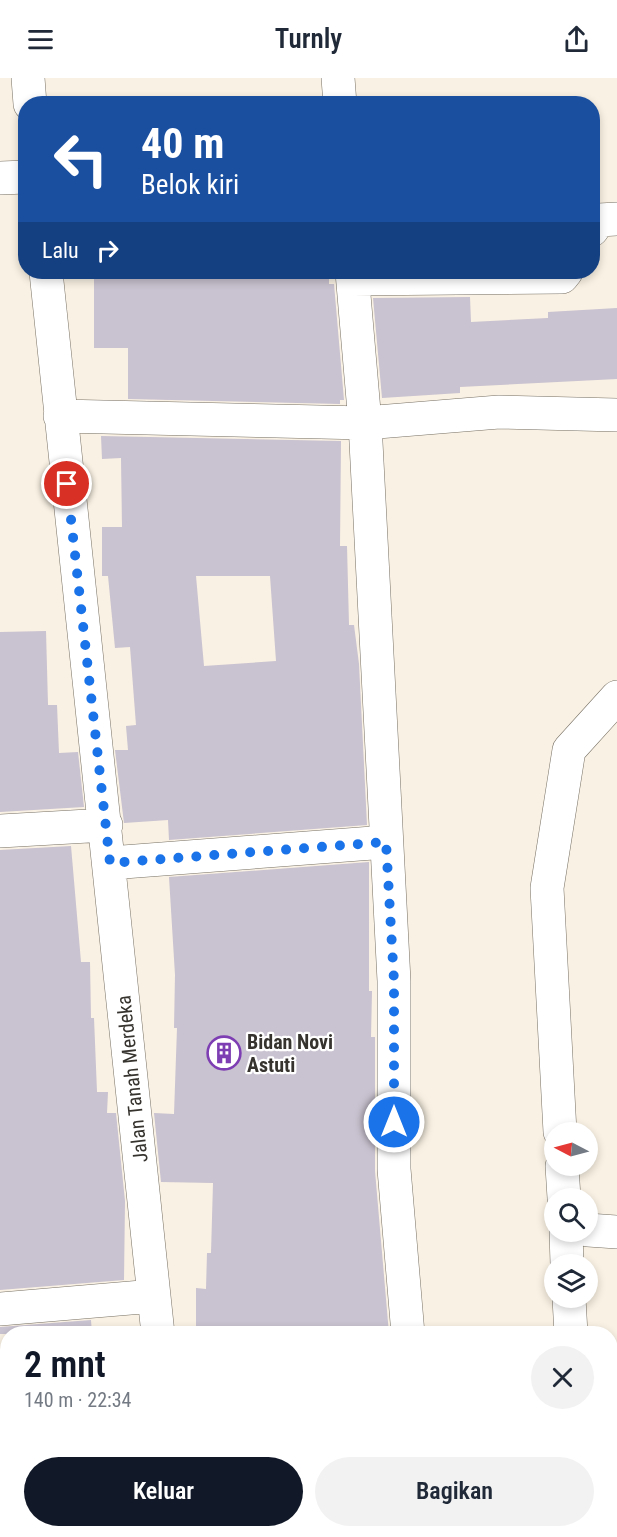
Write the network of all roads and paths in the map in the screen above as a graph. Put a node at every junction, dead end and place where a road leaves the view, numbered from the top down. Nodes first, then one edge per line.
1 (28, 78) edge
2 (338, 78) edge
3 (29, 96) edge
4 (339, 96) edge
5 (18, 177) edge
6 (0, 178) edge
7 (617, 219) edge
8 (600, 220) edge
9 (47, 279) edge
10 (352, 279) edge
11 (617, 415) edge
12 (60, 416) junction
13 (365, 423) junction
14 (617, 697) edge
15 (106, 825) junction
16 (0, 831) edge
17 (386, 842) junction
18 (110, 863) junction
19 (559, 1122) edge
20 (598, 1231) edge
21 (617, 1232) edge
22 (154, 1296) junction
23 (570, 1308) edge
24 (0, 1309) edge
25 (157, 1326) edge
26 (407, 1326) edge
27 (571, 1326) edge

1 - 3 street
2 - 4 street
5 - 6 street
7 - 8 street
9 - 12 street, Jalan Tanah Merdeka
10 - 13 street
11 - 13 street
12 - 13 street
12 - 15 street, Jalan Tanah Merdeka
13 - 17 street
14 - 19 street
15 - 16 street
15 - 18 street, Jalan Tanah Merdeka
17 - 18 street
17 - 26 street
18 - 22 street, Jalan Tanah Merdeka
20 - 21 street
22 - 24 street
22 - 25 street, Jalan Tanah Merdeka
23 - 27 street

